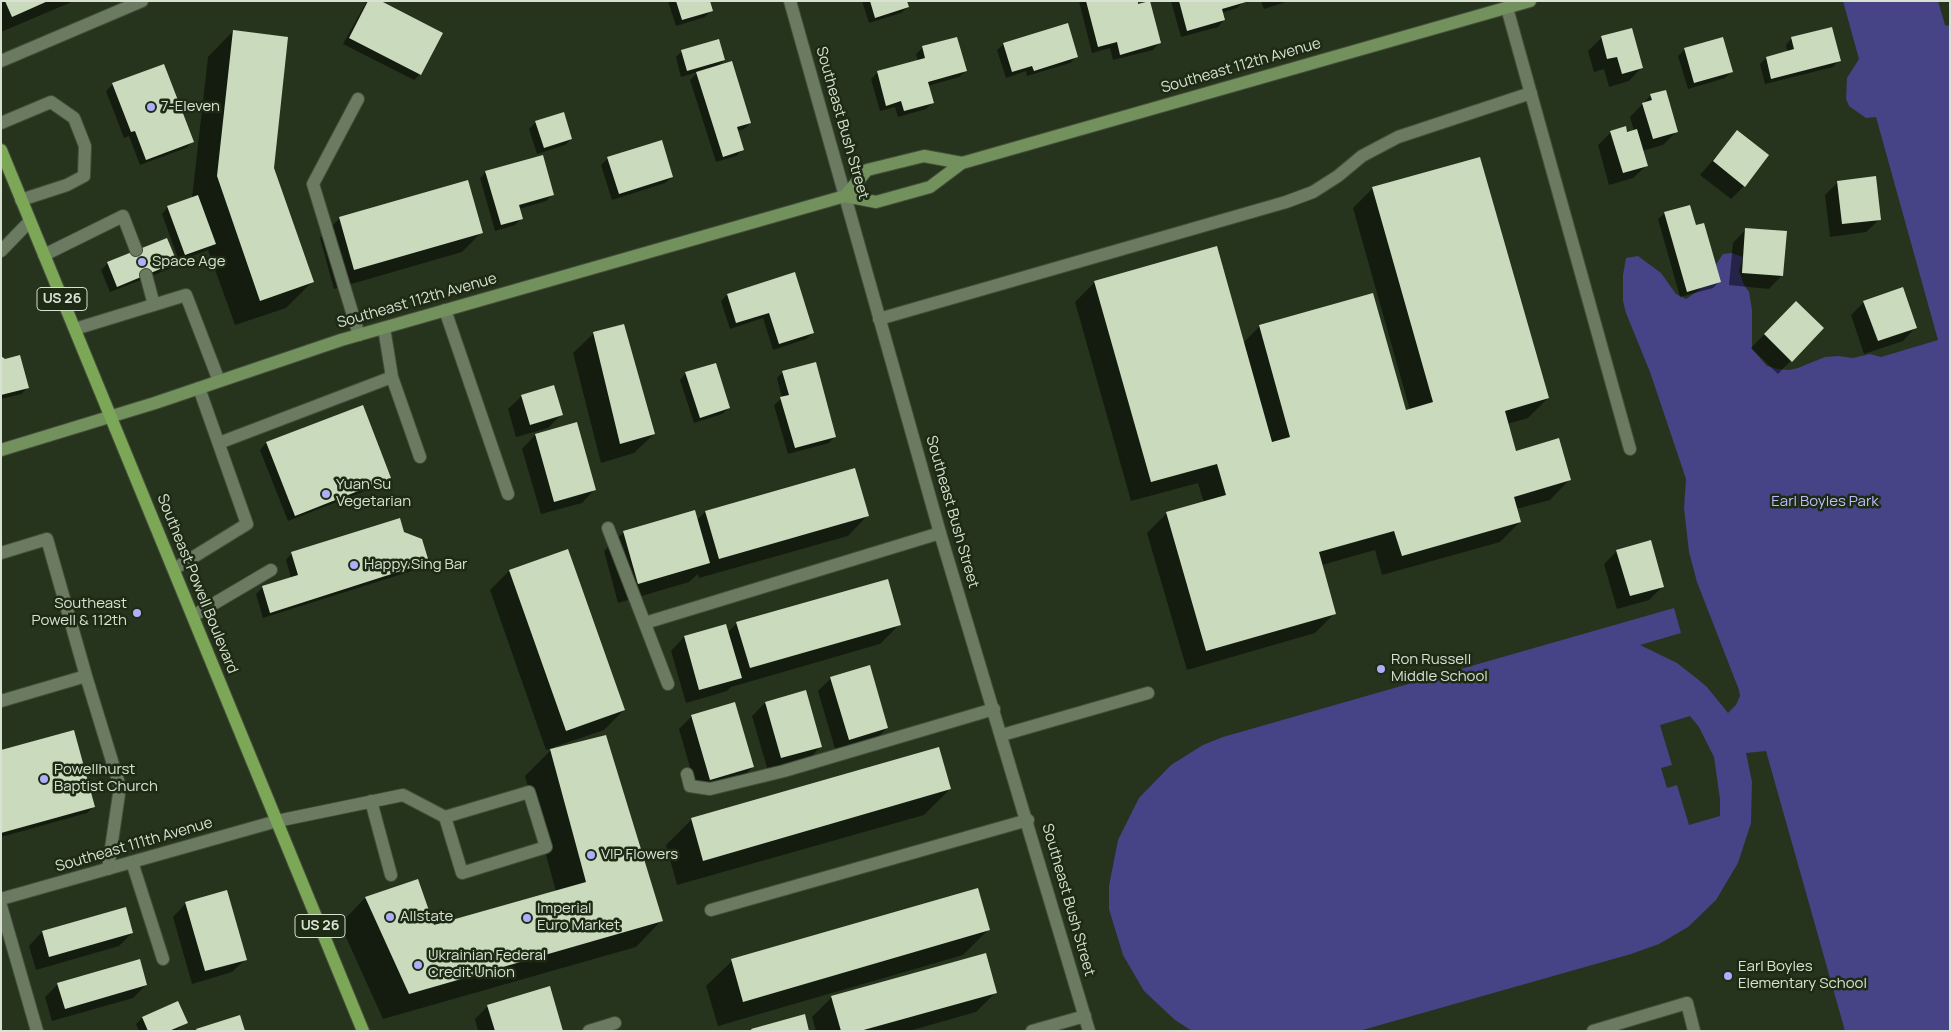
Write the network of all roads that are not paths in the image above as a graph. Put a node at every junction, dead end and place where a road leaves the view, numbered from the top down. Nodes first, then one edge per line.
1 (142, 1) edge
2 (790, 1) edge
3 (1530, 1) edge
4 (1507, 8) junction
5 (1, 61) edge
6 (1531, 93) junction
7 (358, 99) dead end
8 (1, 123) edge
9 (1, 150) edge
10 (962, 163) junction
11 (846, 196) junction
12 (22, 200) junction
13 (30, 220) junction
14 (136, 250) dead end
15 (1, 251) edge
16 (44, 255) junction
17 (146, 275) dead end
18 (154, 305) junction
19 (445, 310) junction
20 (879, 319) junction
21 (384, 328) junction
22 (75, 329) junction
23 (360, 335) junction
24 (392, 377) junction
25 (219, 381) junction
26 (199, 388) junction
27 (112, 417) junction
28 (219, 443) junction
29 (1630, 449) dead end
30 (1, 450) edge
31 (420, 457) dead end
32 (508, 494) dead end
33 (608, 528) dead end
34 (940, 533) junction
35 (1, 552) edge
36 (174, 569) junction
37 (271, 570) dead end
38 (193, 616) junction
39 (645, 623) junction
40 (86, 676) junction
41 (668, 684) dead end
42 (1148, 694) dead end
43 (1, 701) edge
44 (994, 709) junction
45 (1002, 735) junction
46 (687, 774) dead end
47 (371, 801) junction
48 (445, 817) junction
49 (1028, 820) junction
50 (277, 821) junction
51 (132, 862) junction
52 (108, 869) junction
53 (391, 876) dead end
54 (1, 900) edge
55 (1, 906) edge
56 (711, 910) dead end
57 (163, 959) dead end
58 (1085, 1016) junction
59 (615, 1023) dead end
60 (37, 1031) edge
61 (363, 1031) edge
62 (589, 1031) edge
63 (1032, 1031) edge
64 (1089, 1031) edge
65 (1593, 1031) edge
66 (1694, 1031) edge

1 - 5 street
2 - 11 street, Southeast Bush Street
3 - 4 street, Southeast 112th Avenue
4 - 6 street
4 - 10 street, Southeast 112th Avenue
6 - 20 street
6 - 29 street
7 - 23 street
8 - 12 street
9 - 12 main road, Southeast Powell Boulevard / US 26
10 - 11 street, Southeast 112th Avenue
10 - 11 street, Southeast 112th Avenue
11 - 19 street, Southeast 112th Avenue
11 - 20 street, Southeast Bush Street
12 - 13 main road, Southeast Powell Boulevard / US 26
13 - 15 street
13 - 16 main road, Southeast Powell Boulevard / US 26
14 - 16 street
16 - 22 main road, Southeast Powell Boulevard / US 26
17 - 18 street
18 - 22 street
18 - 25 street
19 - 21 street, Southeast 112th Avenue
19 - 32 street
20 - 34 street, Southeast Bush Street
21 - 23 street, Southeast 112th Avenue
21 - 24 street
22 - 27 main road, Southeast Powell Boulevard / US 26
23 - 25 street, Southeast 112th Avenue
24 - 28 street
24 - 31 street
25 - 26 street, Southeast 112th Avenue
26 - 27 street, Southeast 112th Avenue
26 - 28 street
27 - 30 street, Southeast 112th Avenue
27 - 36 main road, Southeast Powell Boulevard / US 26
28 - 36 street
33 - 39 street
34 - 39 street
34 - 44 street, Southeast Bush Street
35 - 40 street
36 - 38 main road, Southeast Powell Boulevard / US 26
37 - 38 street
38 - 50 main road, Southeast Powell Boulevard / US 26
39 - 41 street
40 - 43 street
40 - 52 street
42 - 45 street
44 - 45 street, Southeast Bush Street
44 - 46 street
45 - 49 street, Southeast Bush Street
47 - 48 street, Southeast 111th Avenue
47 - 50 street, Southeast 111th Avenue
47 - 53 street
48 - 48 street
49 - 56 street
49 - 58 street, Southeast Bush Street
50 - 51 street, Southeast 111th Avenue
50 - 61 main road, Southeast Powell Boulevard / US 26
51 - 52 street, Southeast 111th Avenue
51 - 57 street
52 - 54 street, Southeast 111th Avenue
55 - 60 street
58 - 63 street
58 - 64 street, Southeast Bush Street
59 - 62 street
65 - 66 street

